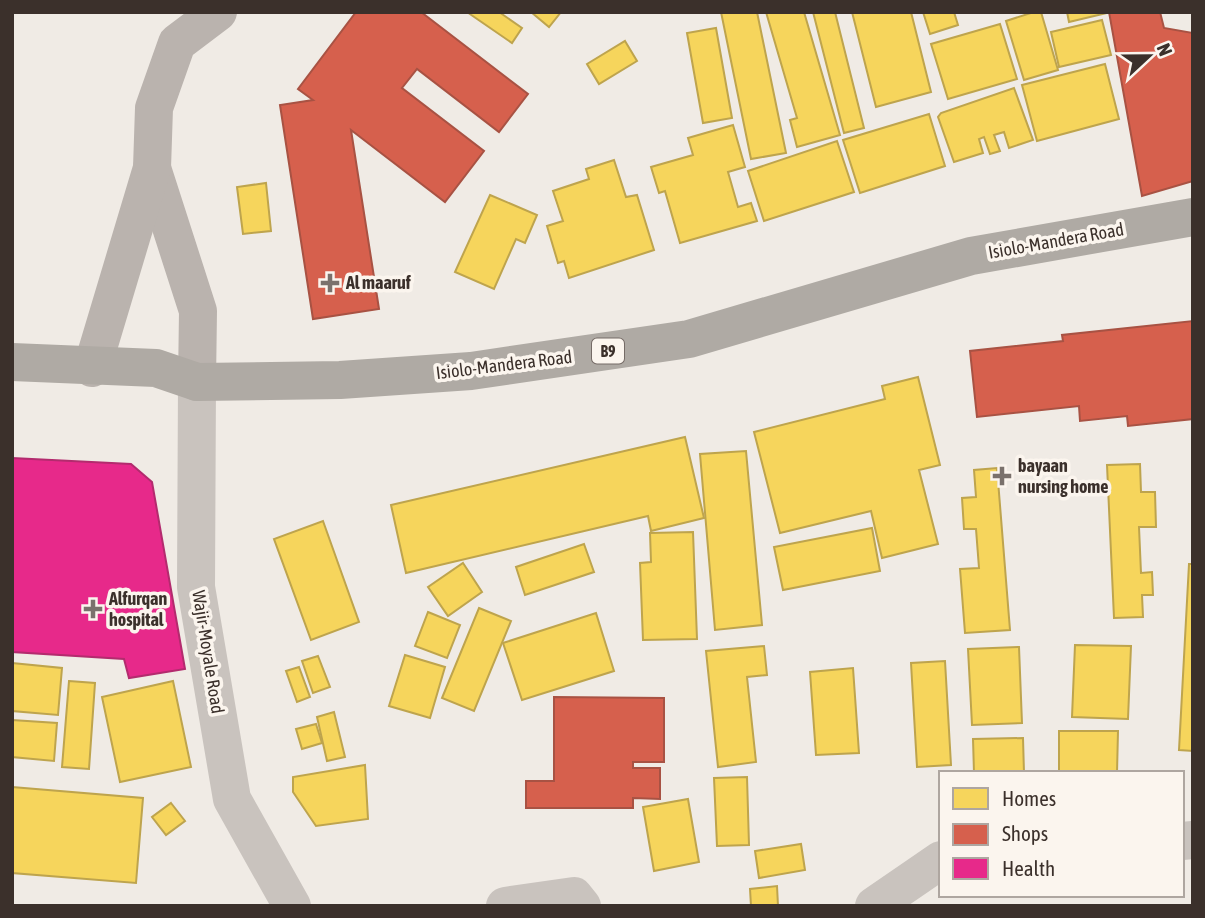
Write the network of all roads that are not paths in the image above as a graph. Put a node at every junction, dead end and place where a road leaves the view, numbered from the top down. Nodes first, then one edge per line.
1 (218, 12) edge
2 (152, 168) junction
3 (1193, 217) edge
4 (12, 362) edge
5 (92, 368) junction
6 (197, 382) junction
7 (939, 861) edge
8 (292, 906) edge
9 (505, 906) edge
10 (582, 906) edge
11 (874, 906) edge

1 - 2 main road
2 - 5 main road
2 - 6 main road
3 - 6 highway, Isiolo-Mandera Road / B9
4 - 5 highway, Isiolo-Mandera Road / B9
5 - 6 highway, Isiolo-Mandera Road / B9
6 - 8 street, Wajir-Moyale Road
7 - 11 street
9 - 10 street

